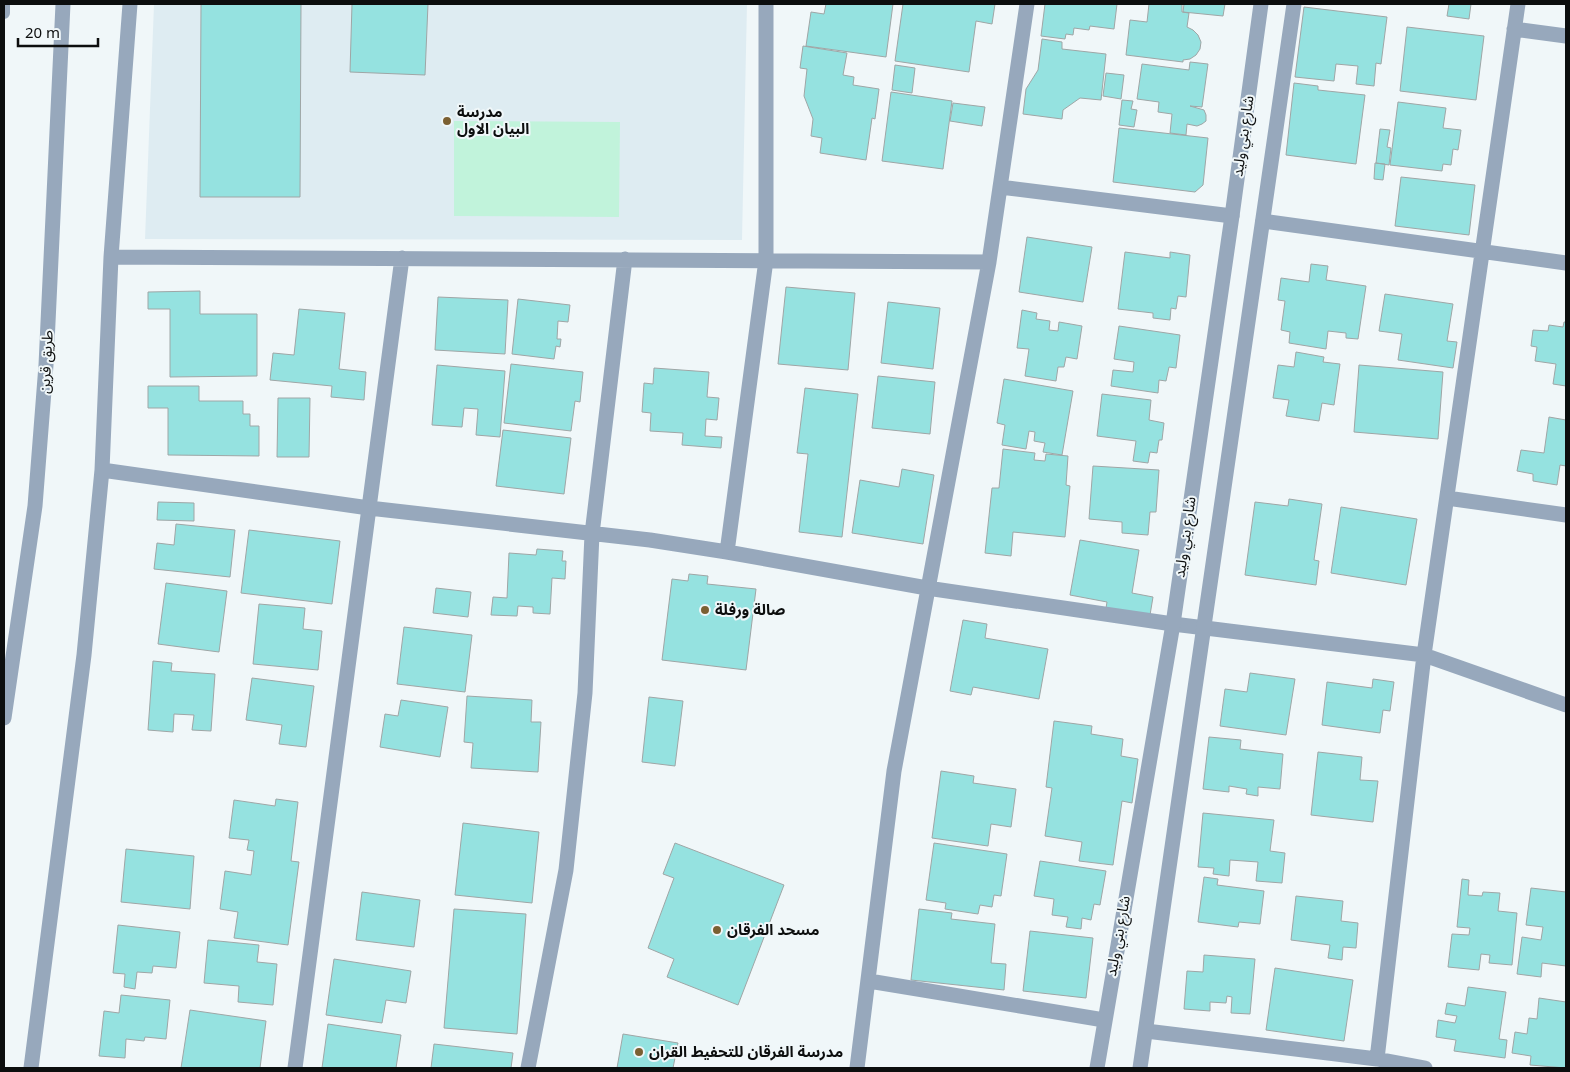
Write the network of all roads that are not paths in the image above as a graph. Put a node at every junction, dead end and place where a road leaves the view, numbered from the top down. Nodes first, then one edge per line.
1 (4, 4) edge
2 (63, 4) edge
3 (130, 4) edge
4 (766, 4) edge
5 (1027, 4) edge
6 (1261, 4) edge
7 (1294, 4) edge
8 (1518, 4) edge
9 (4, 13) edge
10 (1514, 29) junction
11 (1566, 36) edge
12 (1000, 187) junction
13 (1232, 216) junction
14 (1263, 221) junction
15 (1482, 251) junction
16 (111, 257) junction
17 (402, 258) junction
18 (625, 259) junction
19 (766, 260) junction
20 (989, 262) junction
21 (1566, 263) edge
22 (102, 470) junction
23 (1447, 498) junction
24 (369, 508) junction
25 (1566, 515) edge
26 (592, 534) junction
27 (727, 552) junction
28 (927, 588) junction
29 (1173, 624) junction
30 (1205, 629) junction
31 (1424, 655) junction
32 (1566, 705) edge
33 (4, 718) edge
34 (869, 981) junction
35 (1104, 1020) junction
36 (1146, 1030) junction
37 (1377, 1059) junction
38 (31, 1068) edge
39 (295, 1068) edge
40 (528, 1068) edge
41 (857, 1068) edge
42 (1097, 1068) edge
43 (1140, 1068) edge
44 (1425, 1068) edge

1 - 9 lane
2 - 33 street, طريق قرين
3 - 16 street
4 - 19 street
5 - 12 street
6 - 13 street, شارع بني وليد
7 - 14 street
8 - 10 street
10 - 11 street
10 - 15 street
12 - 13 street
12 - 20 street
13 - 29 street, شارع بني وليد
14 - 15 street
14 - 30 street
15 - 21 street
15 - 23 street
16 - 17 street
16 - 22 street
17 - 18 street
17 - 24 street
18 - 19 street
18 - 26 street
19 - 20 street
19 - 27 street
20 - 28 street
22 - 24 street
22 - 38 street
23 - 25 street
23 - 31 street
24 - 26 street
24 - 39 street
26 - 27 street
26 - 40 street
27 - 28 street
28 - 29 street
28 - 34 street
29 - 30 street
29 - 35 street, شارع بني وليد
30 - 31 street
30 - 36 street
31 - 32 street
31 - 37 street
34 - 35 street
34 - 41 street
35 - 42 street, شارع بني وليد
36 - 37 street
36 - 43 street
37 - 44 street

